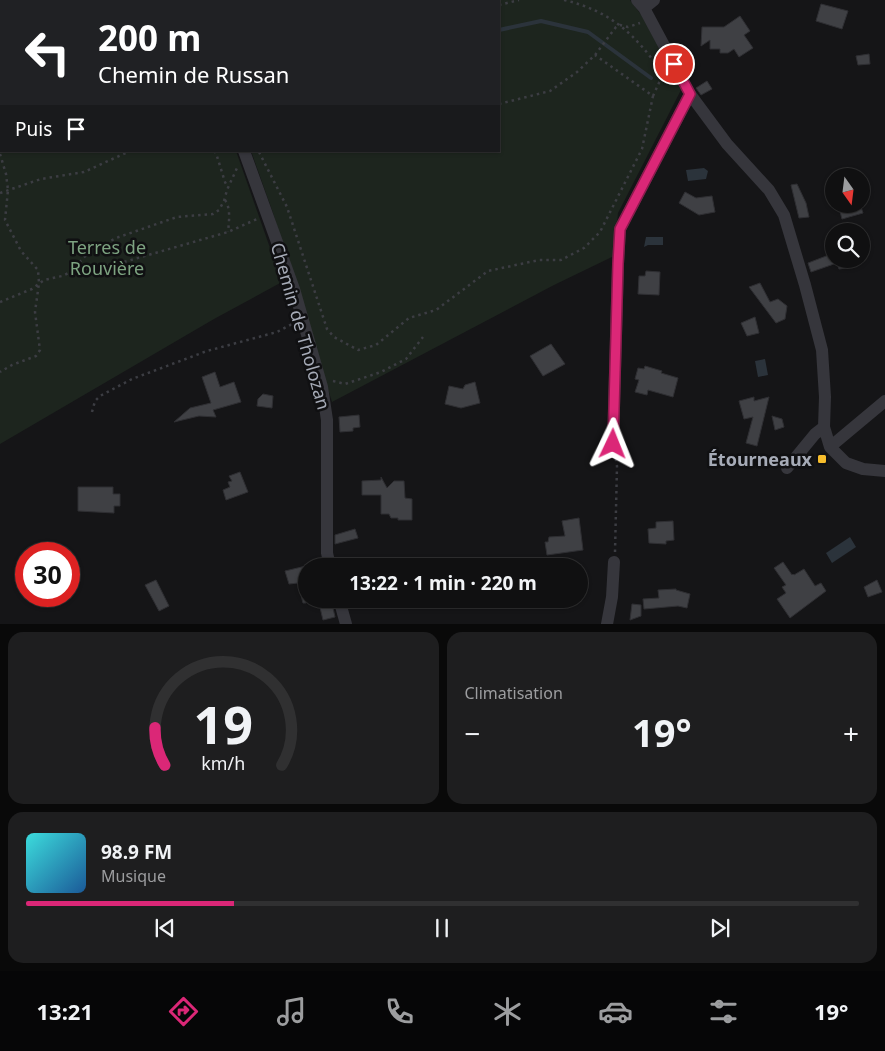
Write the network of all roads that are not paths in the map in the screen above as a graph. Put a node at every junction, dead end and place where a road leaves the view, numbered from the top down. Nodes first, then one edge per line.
1 (646, 6) edge
2 (690, 94) junction
3 (244, 152) edge
4 (885, 401) edge
5 (824, 427) junction
6 (613, 444) road end
7 (830, 447) junction
8 (787, 468) dead end
9 (885, 471) edge
10 (328, 558) edge
11 (614, 562) road end
12 (342, 608) edge
13 (346, 624) edge
14 (608, 624) edge

1 - 2 street
2 - 5 street
2 - 6 street
3 - 10 street, Chemin de Tholozan
4 - 7 street
5 - 7 street
5 - 8 street
7 - 9 street
11 - 14 street
12 - 13 street

